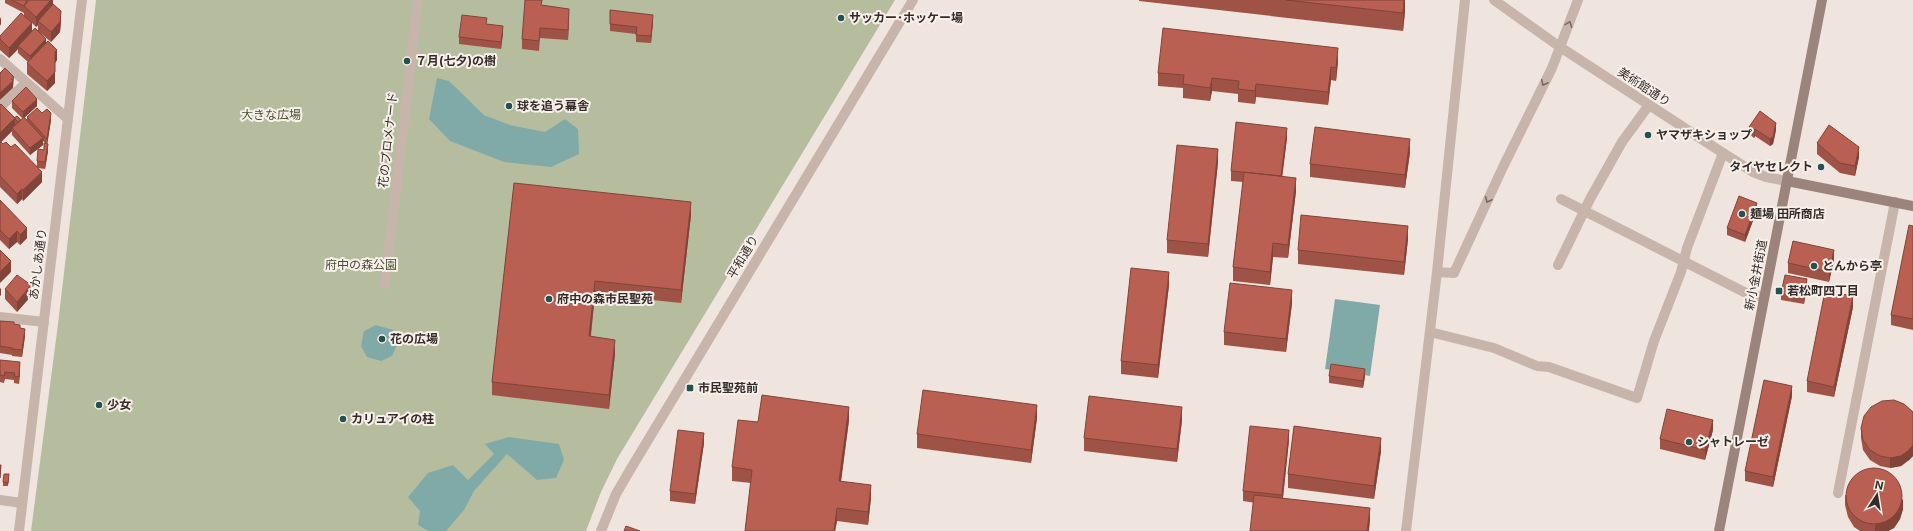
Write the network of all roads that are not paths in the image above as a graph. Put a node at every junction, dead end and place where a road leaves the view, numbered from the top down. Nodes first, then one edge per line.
1 (82, 0) edge
2 (418, 0) edge
3 (912, 0) edge
4 (1466, 0) edge
5 (1494, 0) edge
6 (1578, 0) edge
7 (1822, 0) edge
8 (1560, 47) junction
9 (0, 59) edge
10 (26, 83) junction
11 (1648, 105) junction
12 (0, 107) edge
13 (68, 119) junction
14 (1723, 153) junction
15 (1787, 181) junction
16 (1561, 199) dead end
17 (1895, 202) junction
18 (1913, 206) edge
19 (1584, 211) junction
20 (1683, 262) junction
21 (1558, 265) dead end
22 (1437, 272) junction
23 (385, 284) dead end
24 (1764, 298) junction
25 (0, 317) edge
26 (44, 322) junction
27 (1430, 332) junction
28 (1838, 493) dead end
29 (0, 500) edge
30 (22, 503) junction
31 (19, 531) edge
32 (601, 531) edge
33 (1406, 531) edge
34 (1718, 531) edge

1 - 13 street, あかしあ通り
2 - 23 street, 花のプロメナード
3 - 32 street, 平和通り
4 - 22 street
5 - 8 street, 美術館通り
8 -> 6 street
7 - 15 main road, 新小金井街道
8 - 11 street, 美術館通り
8 -> 22 street
9 - 10 street
10 - 12 street
10 - 13 street
11 - 14 street, 美術館通り
11 - 19 street
13 - 26 street, あかしあ通り
14 - 15 street, 美術館通り
14 - 20 street
15 - 17 main road
15 - 24 main road, 新小金井街道
16 - 19 street
17 - 18 main road
17 - 28 street
19 - 20 street
19 - 21 street
20 - 24 street
20 - 27 street
22 - 27 street
24 - 34 main road, 新小金井街道
25 - 26 street
26 - 30 street, あかしあ通り
27 - 33 street
29 - 30 street
30 - 31 street, あかしあ通り

